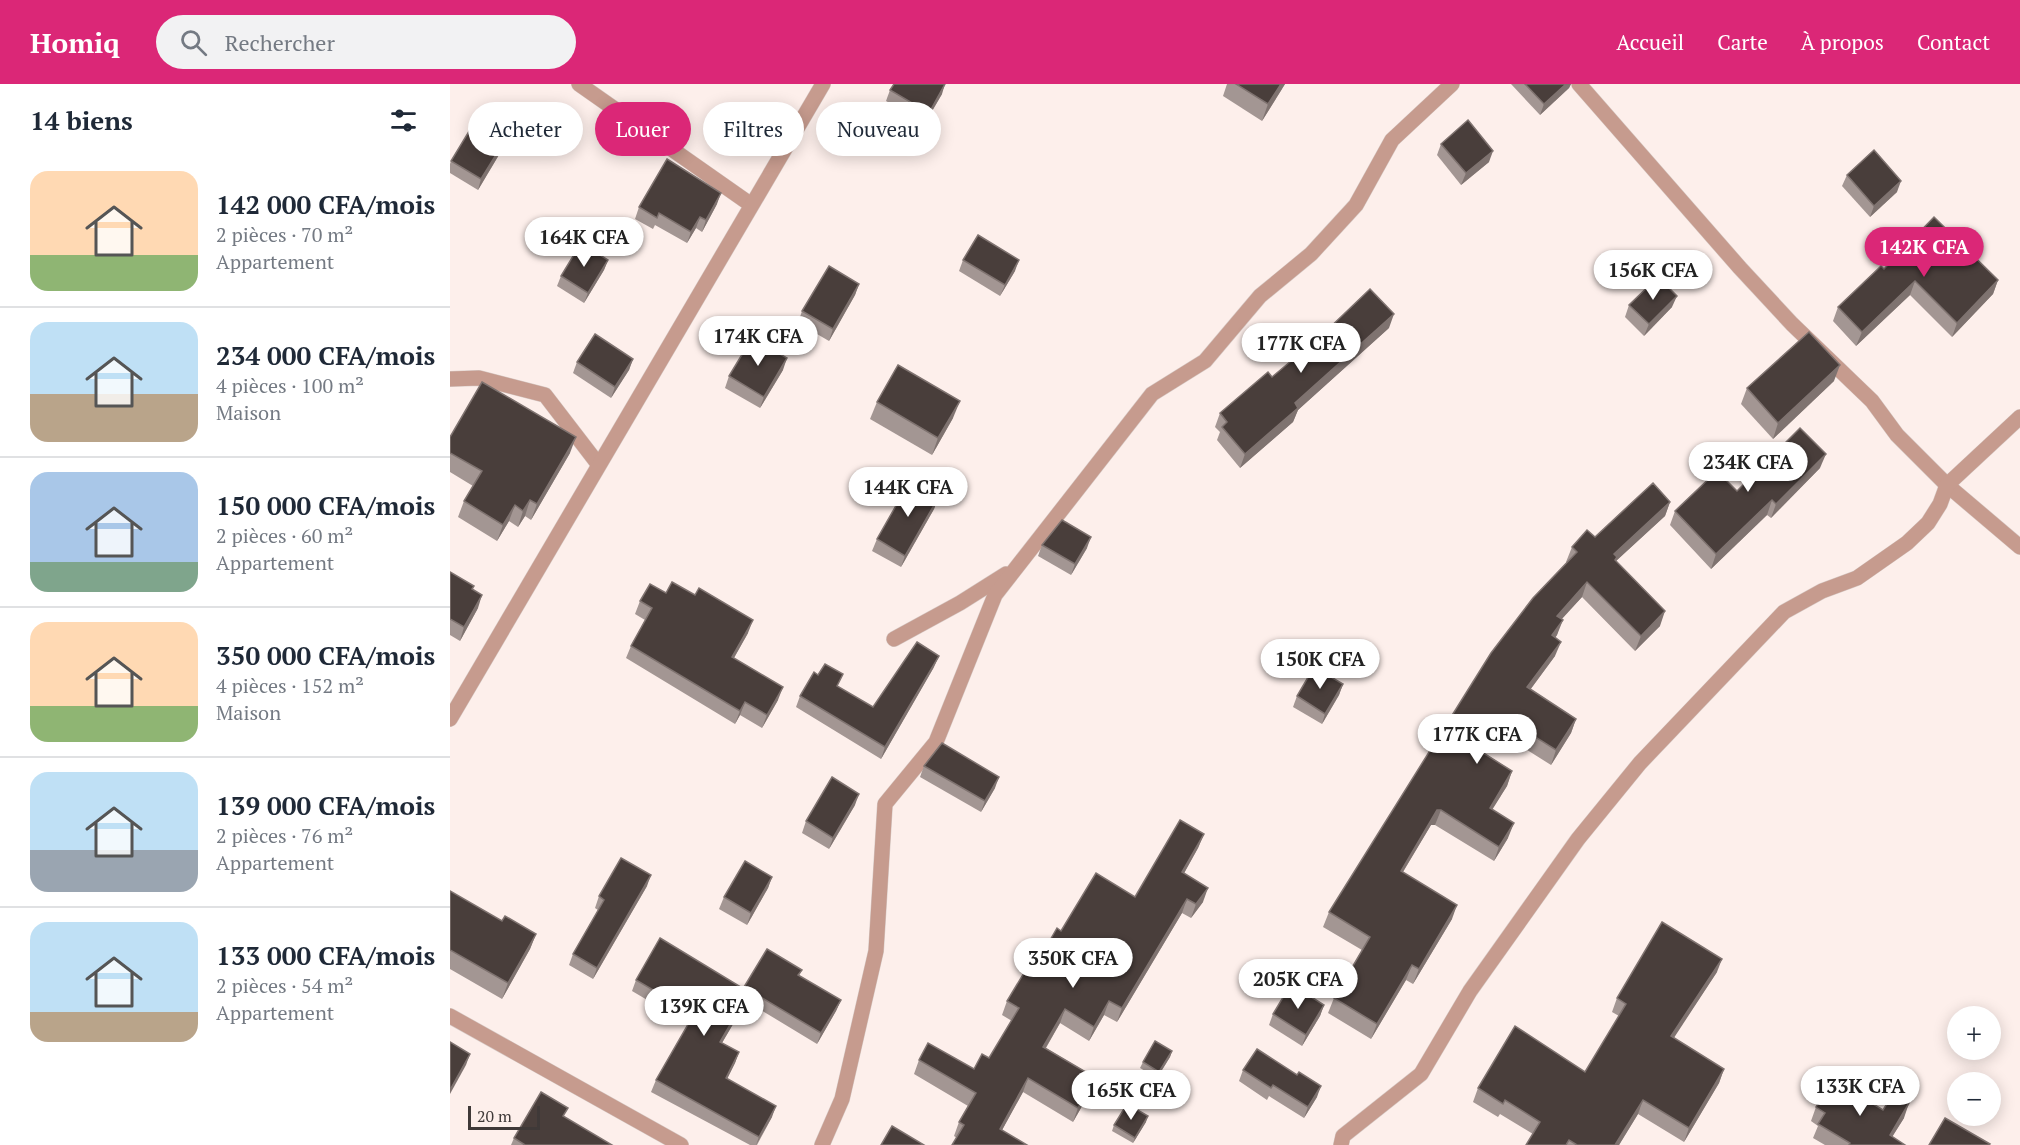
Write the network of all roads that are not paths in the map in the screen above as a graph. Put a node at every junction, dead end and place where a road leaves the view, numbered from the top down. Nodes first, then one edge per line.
1 (579, 84) edge
2 (823, 84) edge
3 (1452, 84) edge
4 (1579, 84) edge
5 (750, 204) junction
6 (450, 379) edge
7 (2020, 417) edge
8 (598, 464) junction
9 (1947, 485) junction
10 (2020, 547) edge
11 (1016, 567) junction
12 (894, 639) dead end
13 (450, 719) edge
14 (450, 1016) edge
15 (681, 1145) edge
16 (822, 1145) edge
17 (1341, 1145) edge

1 - 5 street
2 - 5 street
3 - 11 street
4 - 9 street
5 - 8 street
6 - 8 street
7 - 9 street
8 - 13 street
9 - 10 street
9 - 17 street
11 - 12 street
11 - 16 street
14 - 15 street

